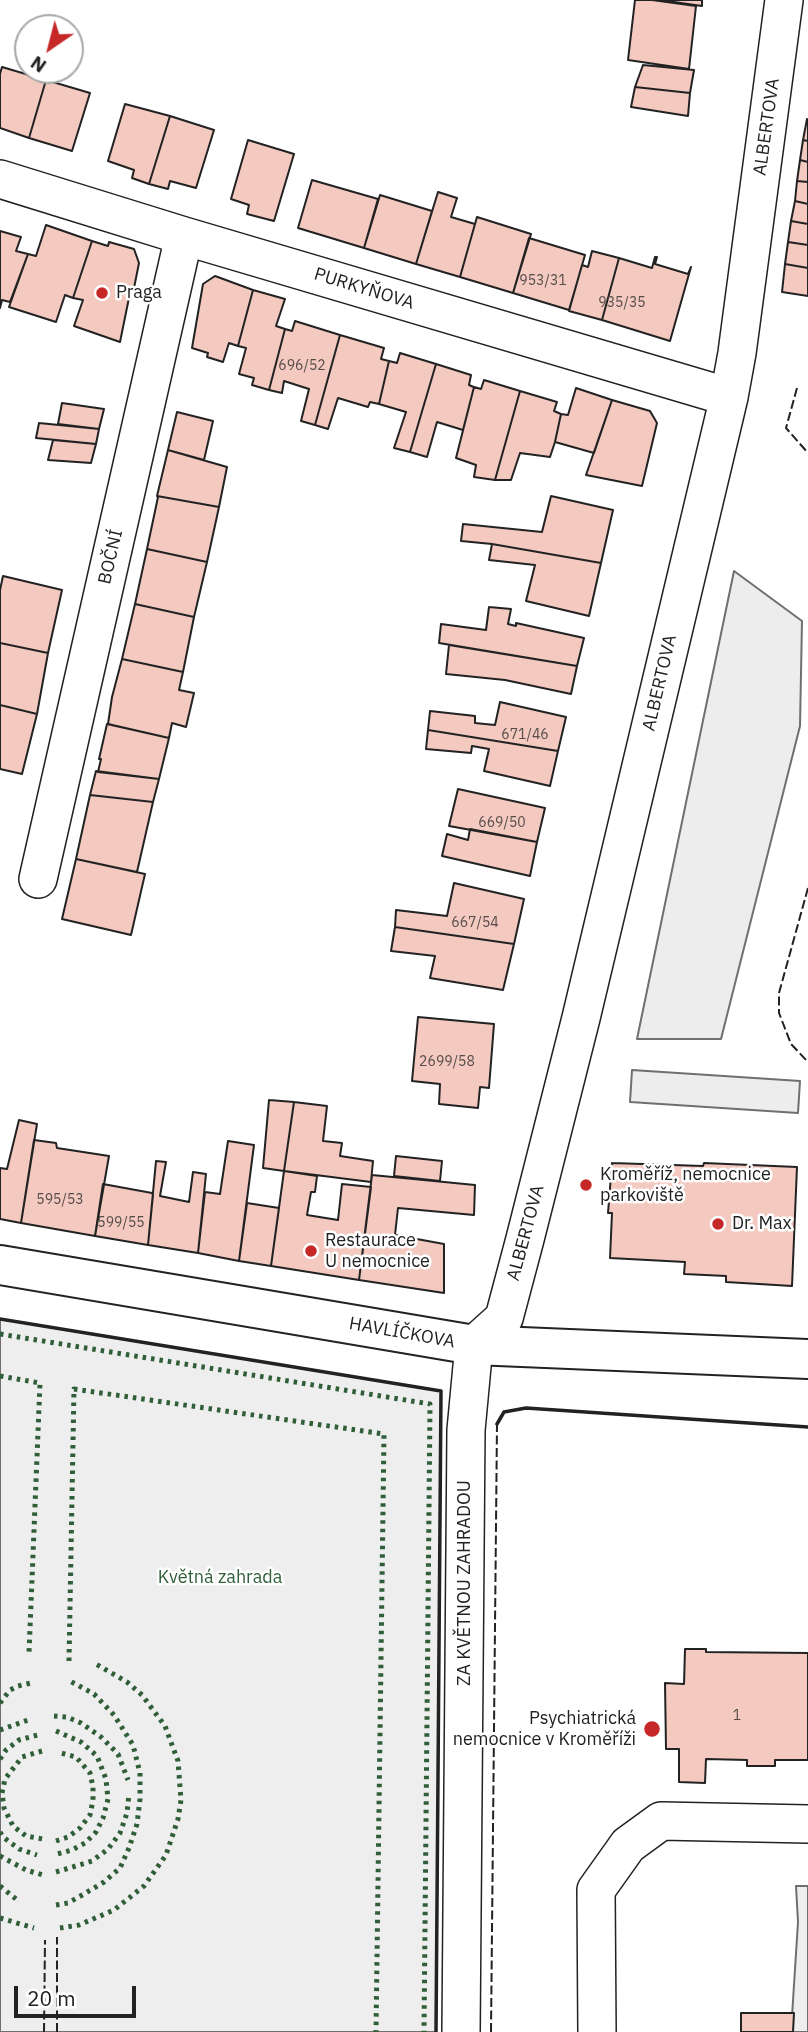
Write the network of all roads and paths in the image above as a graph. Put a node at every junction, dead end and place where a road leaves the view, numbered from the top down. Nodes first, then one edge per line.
1 (785, 0) edge
2 (0, 179) edge
3 (184, 236) junction
4 (729, 397) junction
5 (38, 879) dead end
6 (0, 1265) edge
7 (474, 1345) junction
8 (808, 1359) edge
9 (808, 1824) edge
10 (461, 2032) edge
11 (597, 2032) edge

1 - 4 street, ALBERTOVA
2 - 3 street, PURKYŇOVA
3 - 4 street, PURKYŇOVA
3 - 5 street, BOČNÍ
4 - 7 street, ALBERTOVA
6 - 7 street, HAVLÍČKOVA
7 - 8 street, HAVLÍČKOVA
7 - 10 street, ZA KVĚTNOU ZAHRADOU
9 - 11 street

